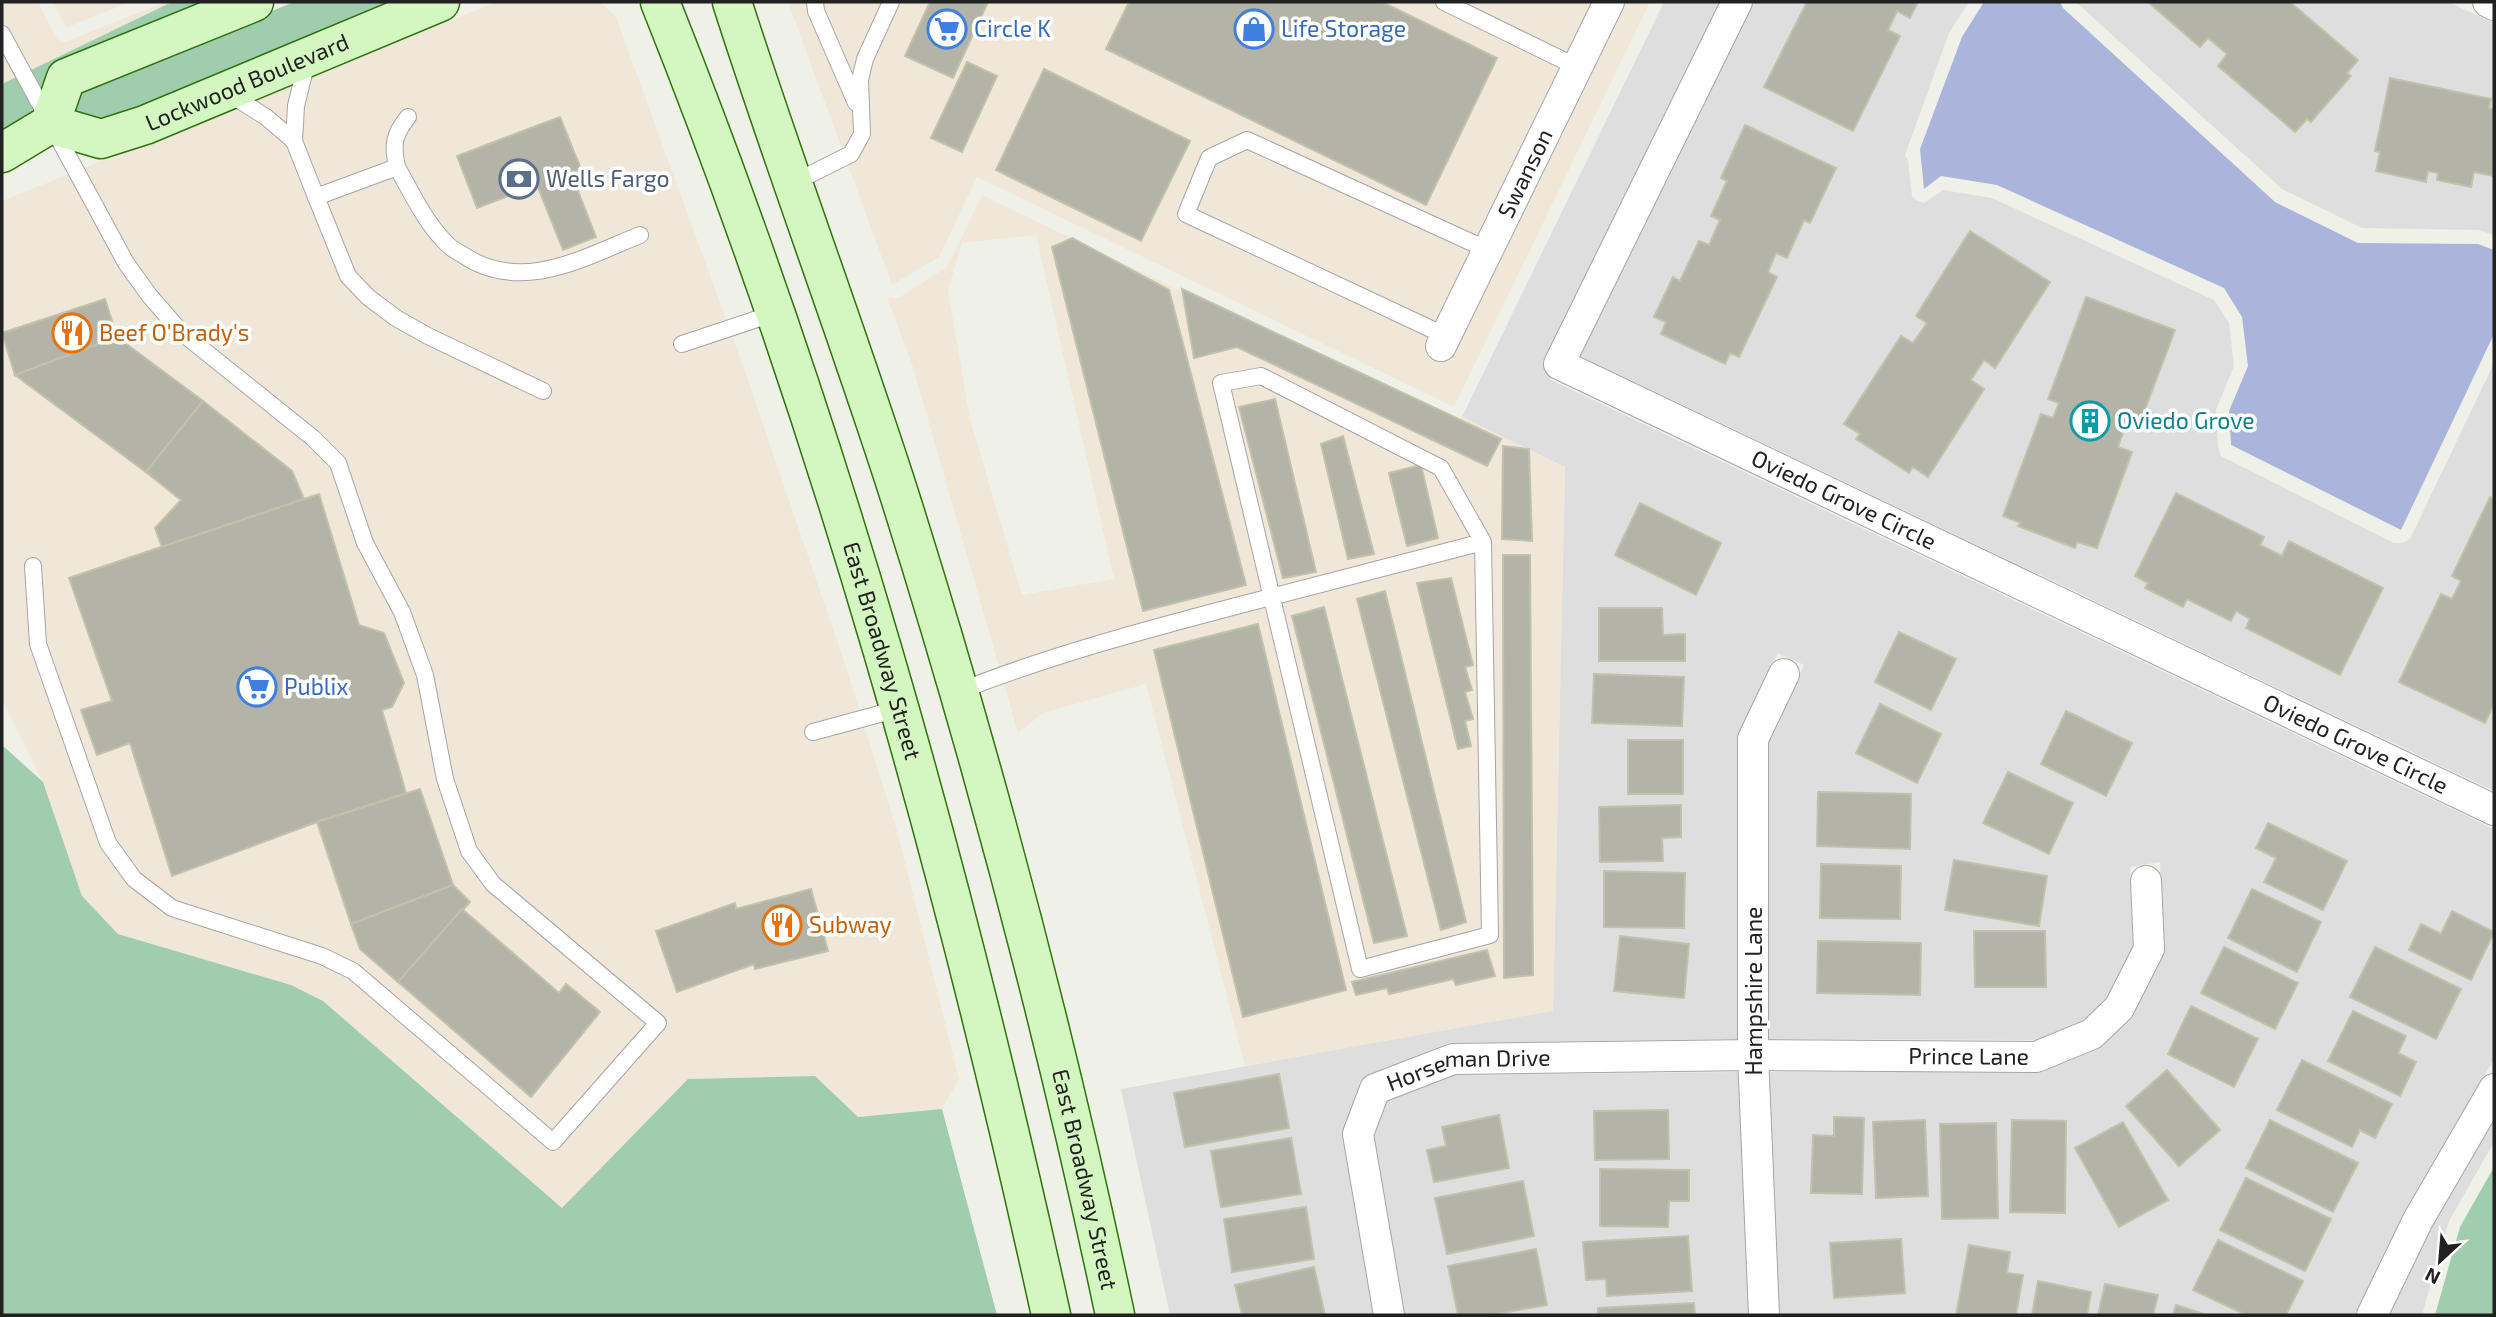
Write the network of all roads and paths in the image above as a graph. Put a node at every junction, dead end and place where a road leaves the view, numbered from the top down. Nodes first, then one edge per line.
1 (254, 2) edge
2 (440, 2) edge
3 (660, 2) edge
4 (732, 2) edge
5 (815, 2) edge
6 (891, 2) edge
7 (1444, 2) edge
8 (1609, 2) edge
9 (1737, 2) edge
10 (2488, 2) edge
11 (2494, 5) edge
12 (2, 34) edge
13 (308, 57) junction
14 (1577, 67) junction
15 (853, 80) junction
16 (226, 92) junction
17 (408, 117) dead end
18 (50, 124) junction
19 (294, 141) junction
20 (2, 153) edge
21 (397, 167) junction
22 (793, 183) junction
23 (316, 197) junction
24 (640, 235) dead end
25 (1488, 250) junction
26 (775, 313) junction
27 (1443, 341) joint
28 (682, 344) dead end
29 (543, 391) dead end
30 (1483, 542) junction
31 (33, 566) dead end
32 (1273, 597) junction
33 (1784, 674) dead end
34 (960, 691) junction
35 (901, 708) junction
36 (813, 732) dead end
37 (2494, 810) edge
38 (2146, 881) dead end
39 (1753, 1055) junction
40 (2494, 1089) edge
41 (1051, 1315) edge
42 (1115, 1315) edge
43 (1389, 1315) edge
44 (1764, 1315) edge
45 (2372, 1315) edge

1 - 18 main road
2 - 13 main road, Lockwood Boulevard
3 - 26 main road, East Broadway Street
4 - 22 main road, East Broadway Street
5 - 15 lane
6 - 15 lane
7 - 14 lane
8 - 14 street, Swanson
9 - 37 street, Oviedo Grove Circle
10 - 11 street
12 - 18 lane
13 - 16 main road, Lockwood Boulevard
13 - 19 lane
14 - 25 street, Swanson
15 - 22 lane
16 - 18 main road, Lockwood Boulevard
16 - 19 lane
17 - 21 lane
18 - 20 main road
18 - 31 lane
19 - 23 lane
21 - 23 lane
21 - 24 lane
22 - 34 main road, East Broadway Street
23 - 29 lane
25 - 27 street, Swanson
25 - 27 lane
26 - 28 lane
26 - 35 main road, East Broadway Street
30 - 32 lane
30 - 32 lane
30 - 32 lane
32 - 34 lane
33 - 39 street, Hampshire Lane
34 - 35 main road
34 - 42 main road, East Broadway Street
35 - 36 lane
35 - 41 main road, East Broadway Street
38 - 39 street, Prince Lane
39 - 43 street, Horseman Drive
39 - 44 street, Hampshire Lane
40 - 45 street

